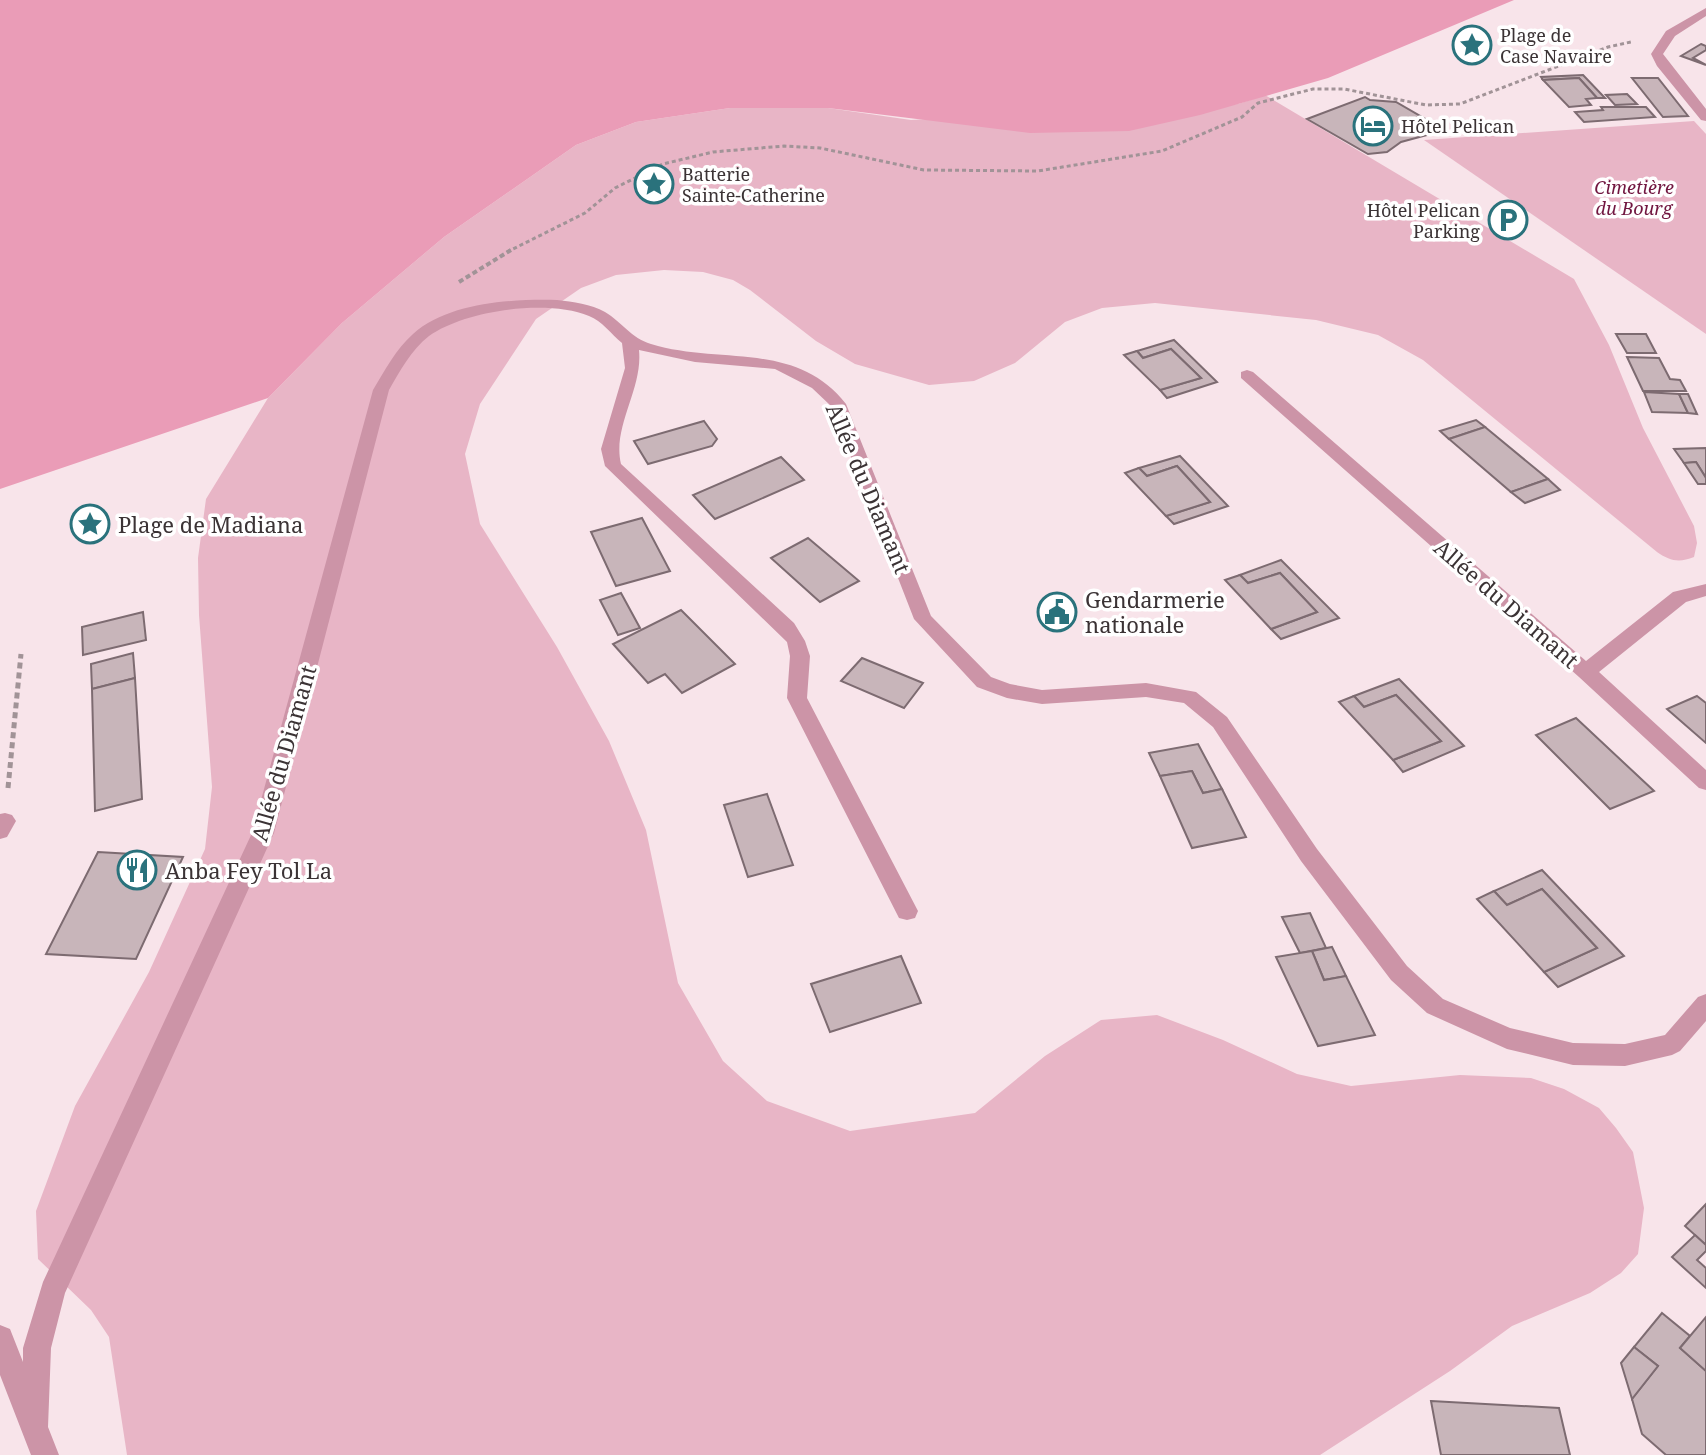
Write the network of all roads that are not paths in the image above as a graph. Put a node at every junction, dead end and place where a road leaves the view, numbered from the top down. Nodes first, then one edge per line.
1 (1706, 11) edge
2 (1706, 117) edge
3 (630, 341) junction
4 (1247, 375) dead end
5 (1706, 590) edge
6 (1586, 672) junction
7 (1706, 782) edge
8 (907, 911) dead end
9 (1706, 1004) edge
10 (0, 1339) edge
11 (39, 1442) edge

1 - 2 street
3 - 8 street
3 - 9 street, Allée du Diamant
3 - 11 street, Allée du Diamant
4 - 6 street, Allée du Diamant
5 - 6 street, Allée du Diamant
6 - 7 street, Allée du Diamant
10 - 11 street

